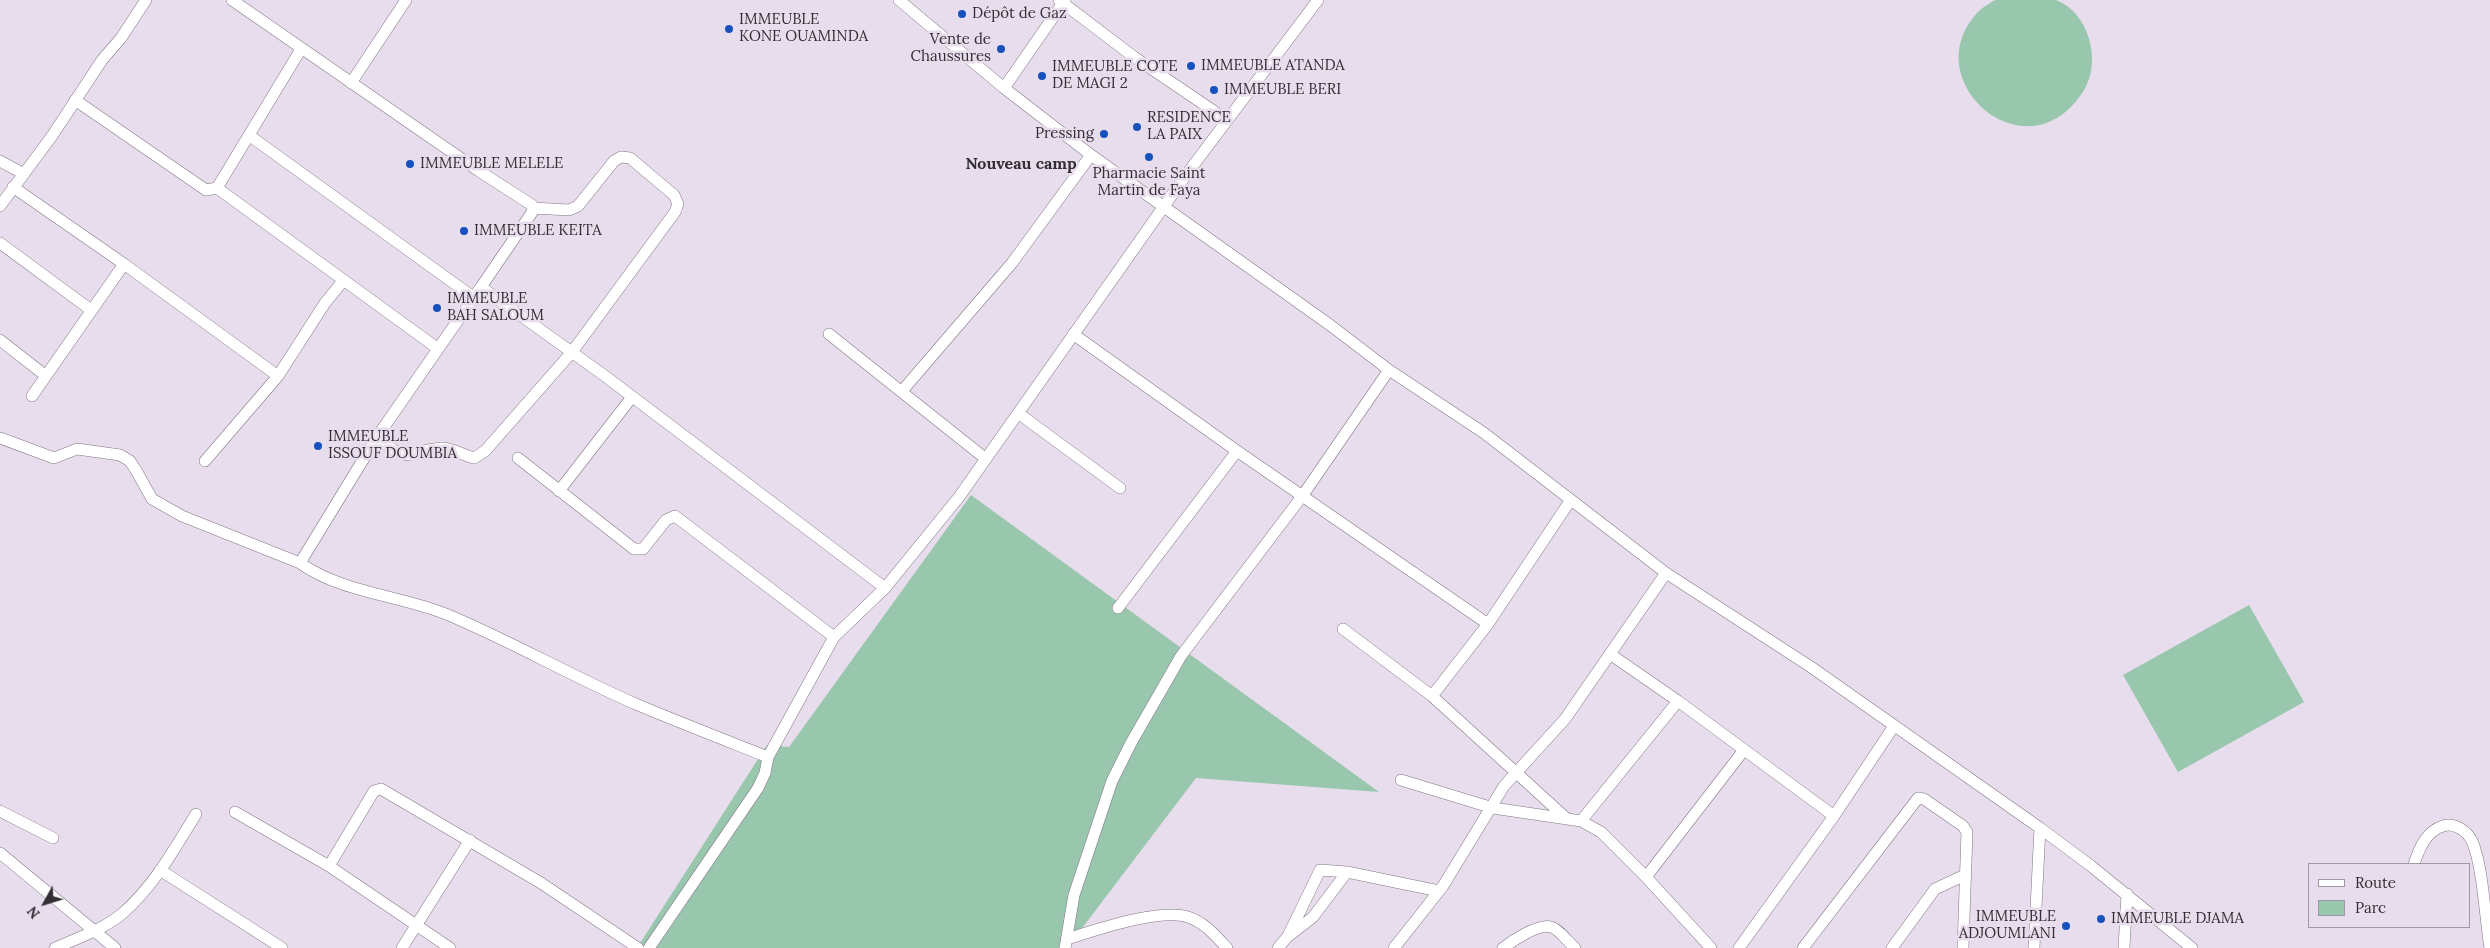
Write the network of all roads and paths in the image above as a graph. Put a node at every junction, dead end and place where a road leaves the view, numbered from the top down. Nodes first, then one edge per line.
1 (146, 0) edge
2 (232, 0) edge
3 (406, 0) edge
4 (900, 0) edge
5 (1318, 0) edge
6 (1063, 1) edge
7 (301, 49) junction
8 (351, 83) junction
9 (1004, 88) junction
10 (75, 100) junction
11 (1227, 120) junction
12 (250, 136) junction
13 (1091, 155) junction
14 (0, 161) edge
15 (24, 174) junction
16 (13, 187) junction
17 (218, 188) junction
18 (0, 206) edge
19 (1164, 206) junction
20 (534, 208) junction
21 (0, 243) edge
22 (124, 264) junction
23 (343, 281) junction
24 (481, 287) junction
25 (473, 297) junction
26 (91, 310) junction
27 (829, 334) dead end
28 (1073, 334) junction
29 (0, 340) edge
30 (437, 348) junction
31 (572, 352) junction
32 (1389, 370) junction
33 (46, 376) junction
34 (278, 376) junction
35 (902, 391) junction
36 (32, 396) dead end
37 (632, 397) junction
38 (1018, 413) junction
39 (377, 437) junction
40 (0, 438) edge
41 (1237, 451) junction
42 (518, 458) dead end
43 (986, 459) junction
44 (205, 461) dead end
45 (1120, 488) dead end
46 (559, 491) junction
47 (1302, 496) junction
48 (1570, 501) junction
49 (300, 563) junction
50 (1666, 572) junction
51 (884, 588) junction
52 (1118, 608) dead end
53 (1488, 624) junction
54 (1343, 629) dead end
55 (834, 637) junction
56 (1610, 654) junction
57 (1432, 696) junction
58 (1678, 702) junction
59 (1894, 726) junction
60 (1744, 750) junction
61 (768, 757) junction
62 (1516, 775) junction
63 (1401, 780) dead end
64 (1493, 808) junction
65 (0, 811) edge
66 (235, 812) dead end
67 (196, 814) dead end
68 (1834, 816) junction
69 (1567, 819) junction
70 (1581, 821) junction
71 (2040, 828) junction
72 (53, 838) dead end
73 (470, 840) junction
74 (0, 853) edge
75 (2414, 863) edge
76 (329, 866) junction
77 (160, 870) junction
78 (1347, 872) junction
79 (1964, 875) junction
80 (1646, 876) junction
81 (1439, 891) junction
82 (2126, 894) junction
83 (417, 926) junction
84 (94, 930) junction
85 (1288, 936) junction
86 (1066, 943) edge
87 (1400, 946) edge
88 (2490, 947) edge
89 (55, 948) edge
90 (115, 948) edge
91 (282, 948) edge
92 (402, 948) edge
93 (450, 948) edge
94 (638, 948) edge
95 (649, 948) edge
96 (1227, 948) edge
97 (1278, 948) edge
98 (1503, 948) edge
99 (1575, 948) edge
100 (1711, 948) edge
101 (1739, 948) edge
102 (1803, 948) edge
103 (1892, 948) edge
104 (1962, 948) edge
105 (2034, 948) edge
106 (2124, 948) edge
107 (2192, 948) edge

1 - 10 street
2 - 7 street
3 - 8 street
4 - 9 street
5 - 11 street
6 - 9 street
6 - 11 street
7 - 8 street
7 - 12 street
8 - 20 street
9 - 13 street
10 - 15 street
10 - 17 street
11 - 19 street
12 - 17 street
12 - 25 street
13 - 19 street
13 - 35 street
14 - 15 street
15 - 16 street
16 - 18 street
16 - 22 street
17 - 23 street
19 - 28 street
19 - 32 street
20 - 24 street
20 - 31 street
21 - 26 street
22 - 26 street
22 - 34 street
23 - 30 street
23 - 34 street
24 - 25 street
24 - 31 street
25 - 30 street
26 - 33 street
27 - 35 street
28 - 38 street
28 - 41 street
29 - 33 street
30 - 39 street
31 - 37 street
31 - 39 street
32 - 47 street
32 - 48 street
33 - 36 street
34 - 44 street
35 - 43 street
37 - 46 street
37 - 51 street
38 - 43 street
38 - 45 street
39 - 49 street
40 - 49 street
41 - 47 street
41 - 52 street
42 - 46 street
43 - 51 street
46 - 55 street
47 - 53 street
47 - 86 street
48 - 50 street
48 - 53 street
49 - 61 street
50 - 56 street
50 - 59 street
51 - 55 street
53 - 57 street
54 - 57 street
55 - 61 street
56 - 58 street
56 - 62 street
57 - 62 street
58 - 60 street
58 - 70 street
59 - 68 street
59 - 71 street
60 - 68 street
60 - 80 street
61 - 95 street
62 - 64 street
62 - 69 street
63 - 64 street
64 - 69 street
64 - 81 street
65 - 72 street
66 - 76 street
67 - 77 street
68 - 101 street
69 - 70 street
70 - 80 street
71 - 82 street
71 - 105 street
73 - 76 street
73 - 83 street
73 - 94 street
74 - 84 street
75 - 88 street
76 - 83 street
77 - 84 street
77 - 91 street
78 - 81 street
78 - 85 street
78 - 85 street
79 - 102 street
79 - 103 street
79 - 104 street
80 - 100 street
81 - 87 street
82 - 106 street
82 - 107 street
83 - 92 street
83 - 93 street
84 - 89 street
84 - 90 street
85 - 97 street
86 - 96 street
98 - 99 street

